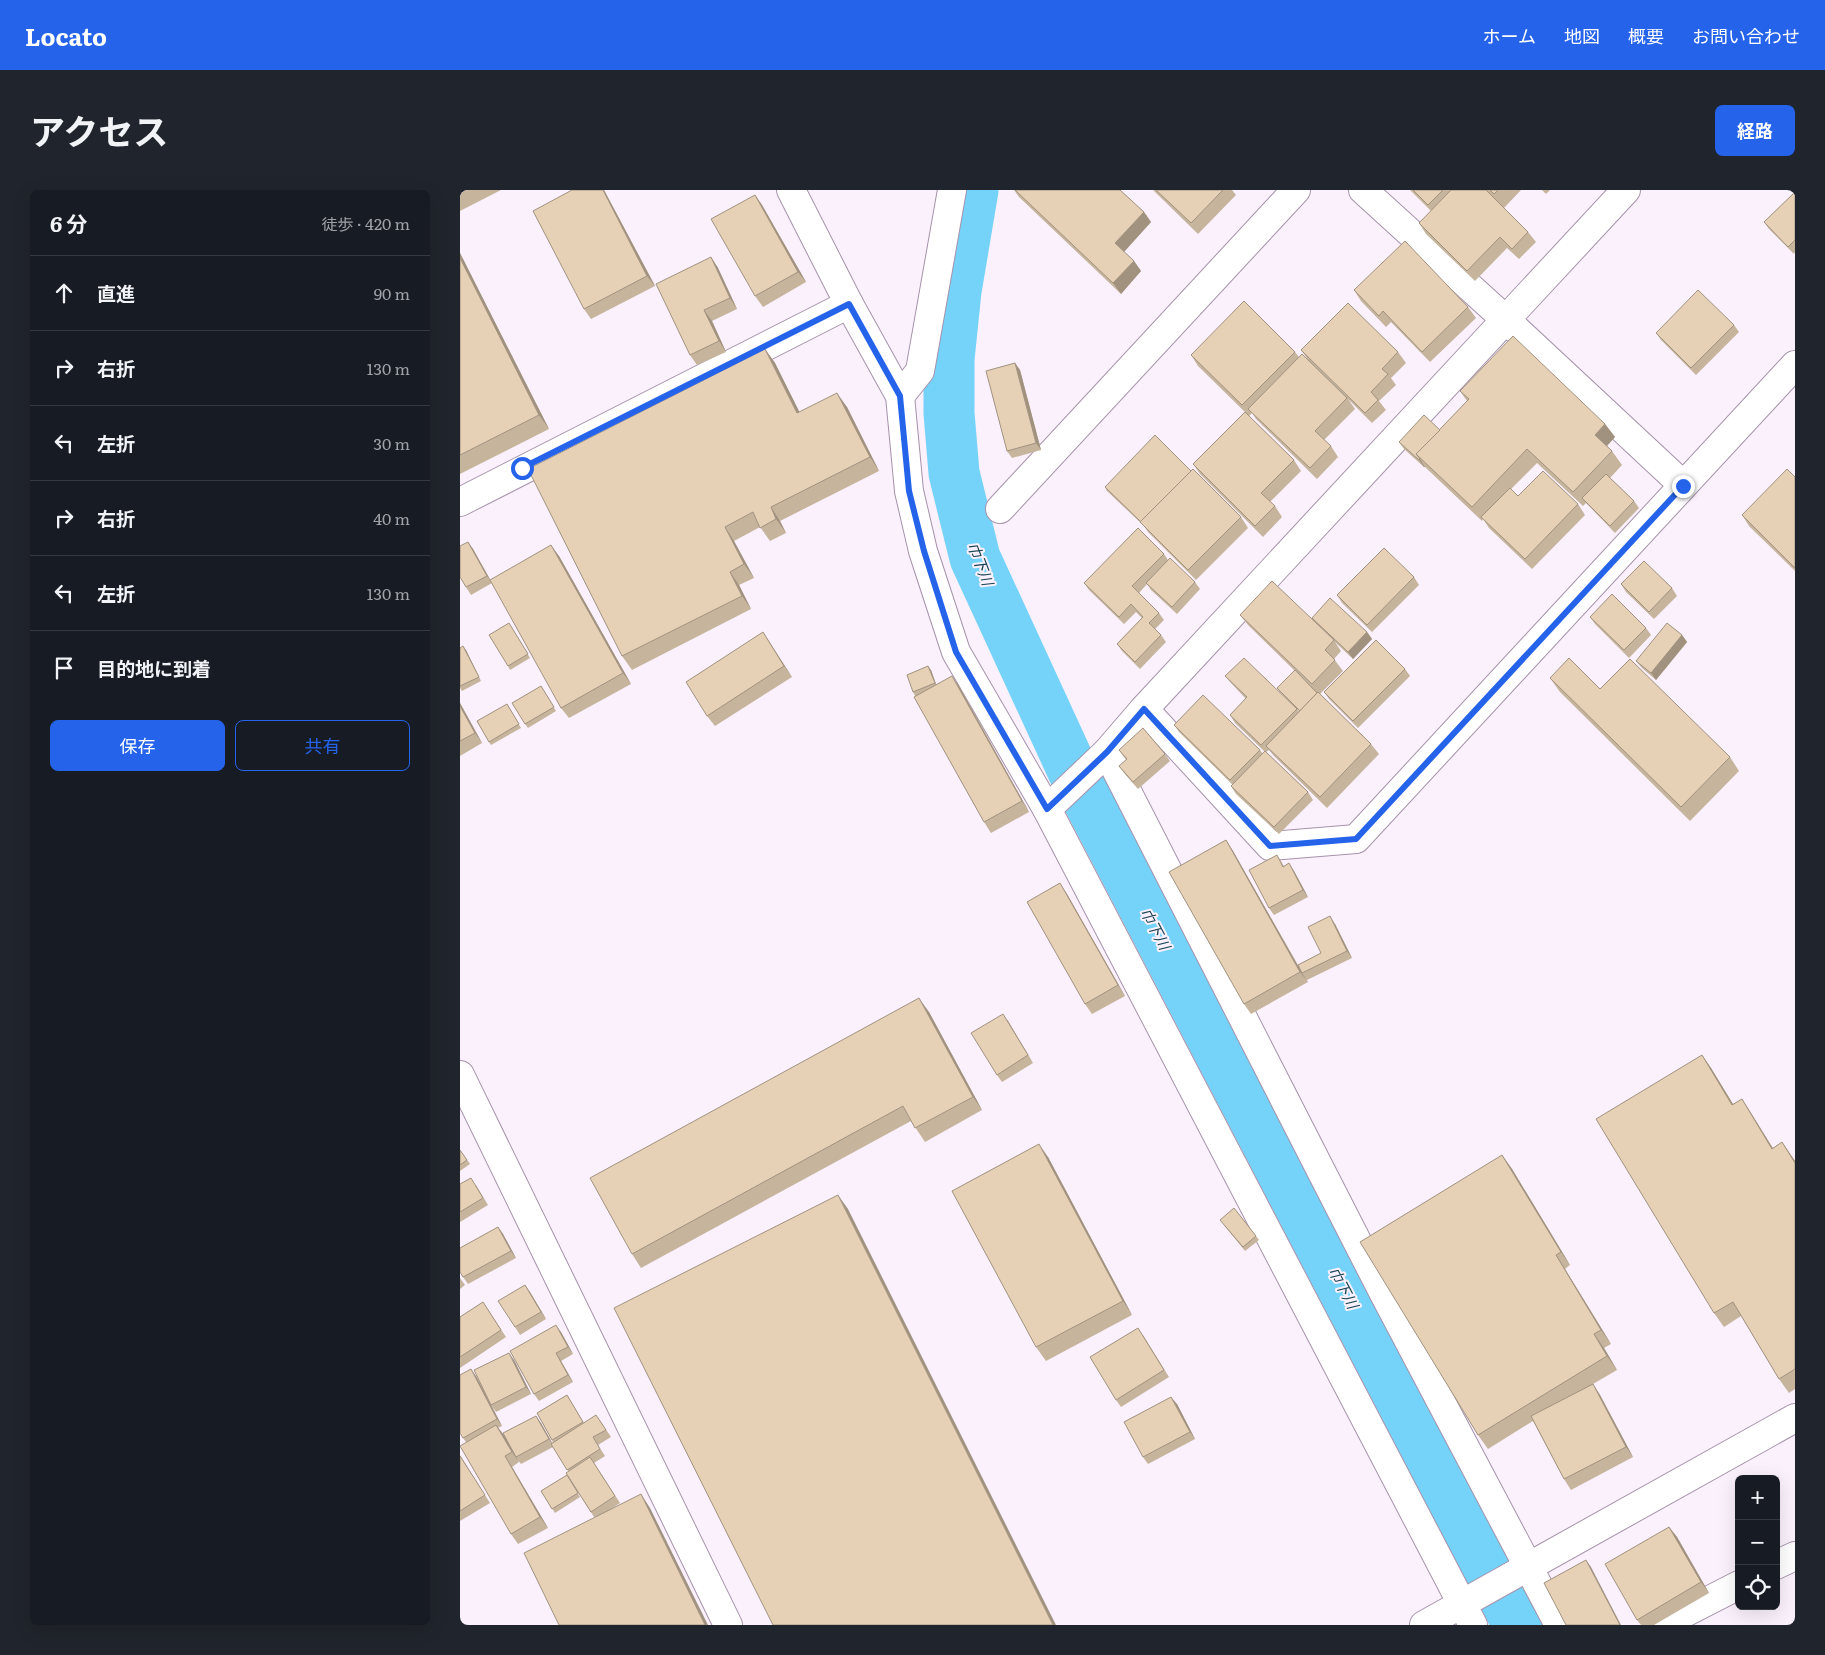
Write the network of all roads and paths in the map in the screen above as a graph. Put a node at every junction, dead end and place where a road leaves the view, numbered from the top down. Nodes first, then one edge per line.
1 (791, 190) edge
2 (952, 190) edge
3 (1296, 190) edge
4 (1363, 190) edge
5 (1626, 190) edge
6 (849, 304) junction
7 (1506, 320) junction
8 (1795, 365) edge
9 (900, 396) junction
10 (1683, 486) junction
11 (460, 502) edge
12 (1000, 509) dead end
13 (1144, 709) junction
14 (1102, 757) junction
15 (1052, 804) junction
16 (460, 1075) edge
17 (1795, 1418) edge
18 (1795, 1556) edge
19 (1778, 1565) edge
20 (1526, 1570) junction
21 (1735, 1587) edge
22 (1470, 1610) edge
23 (728, 1625) edge
24 (1424, 1625) edge
25 (1559, 1625) edge
26 (1662, 1625) edge

1 - 6 street
2 - 9 street
3 - 12 street
4 - 7 street
5 - 7 street
6 - 9 street
6 - 11 street
7 - 10 street
7 - 13 street
8 - 10 street
9 - 15 street
10 - 13 street
13 - 14 street
14 - 15 street
14 - 20 street
15 - 22 street
16 - 23 street
17 - 20 street
18 - 19 street
20 - 22 street
20 - 25 street
21 - 26 street
22 - 24 street

